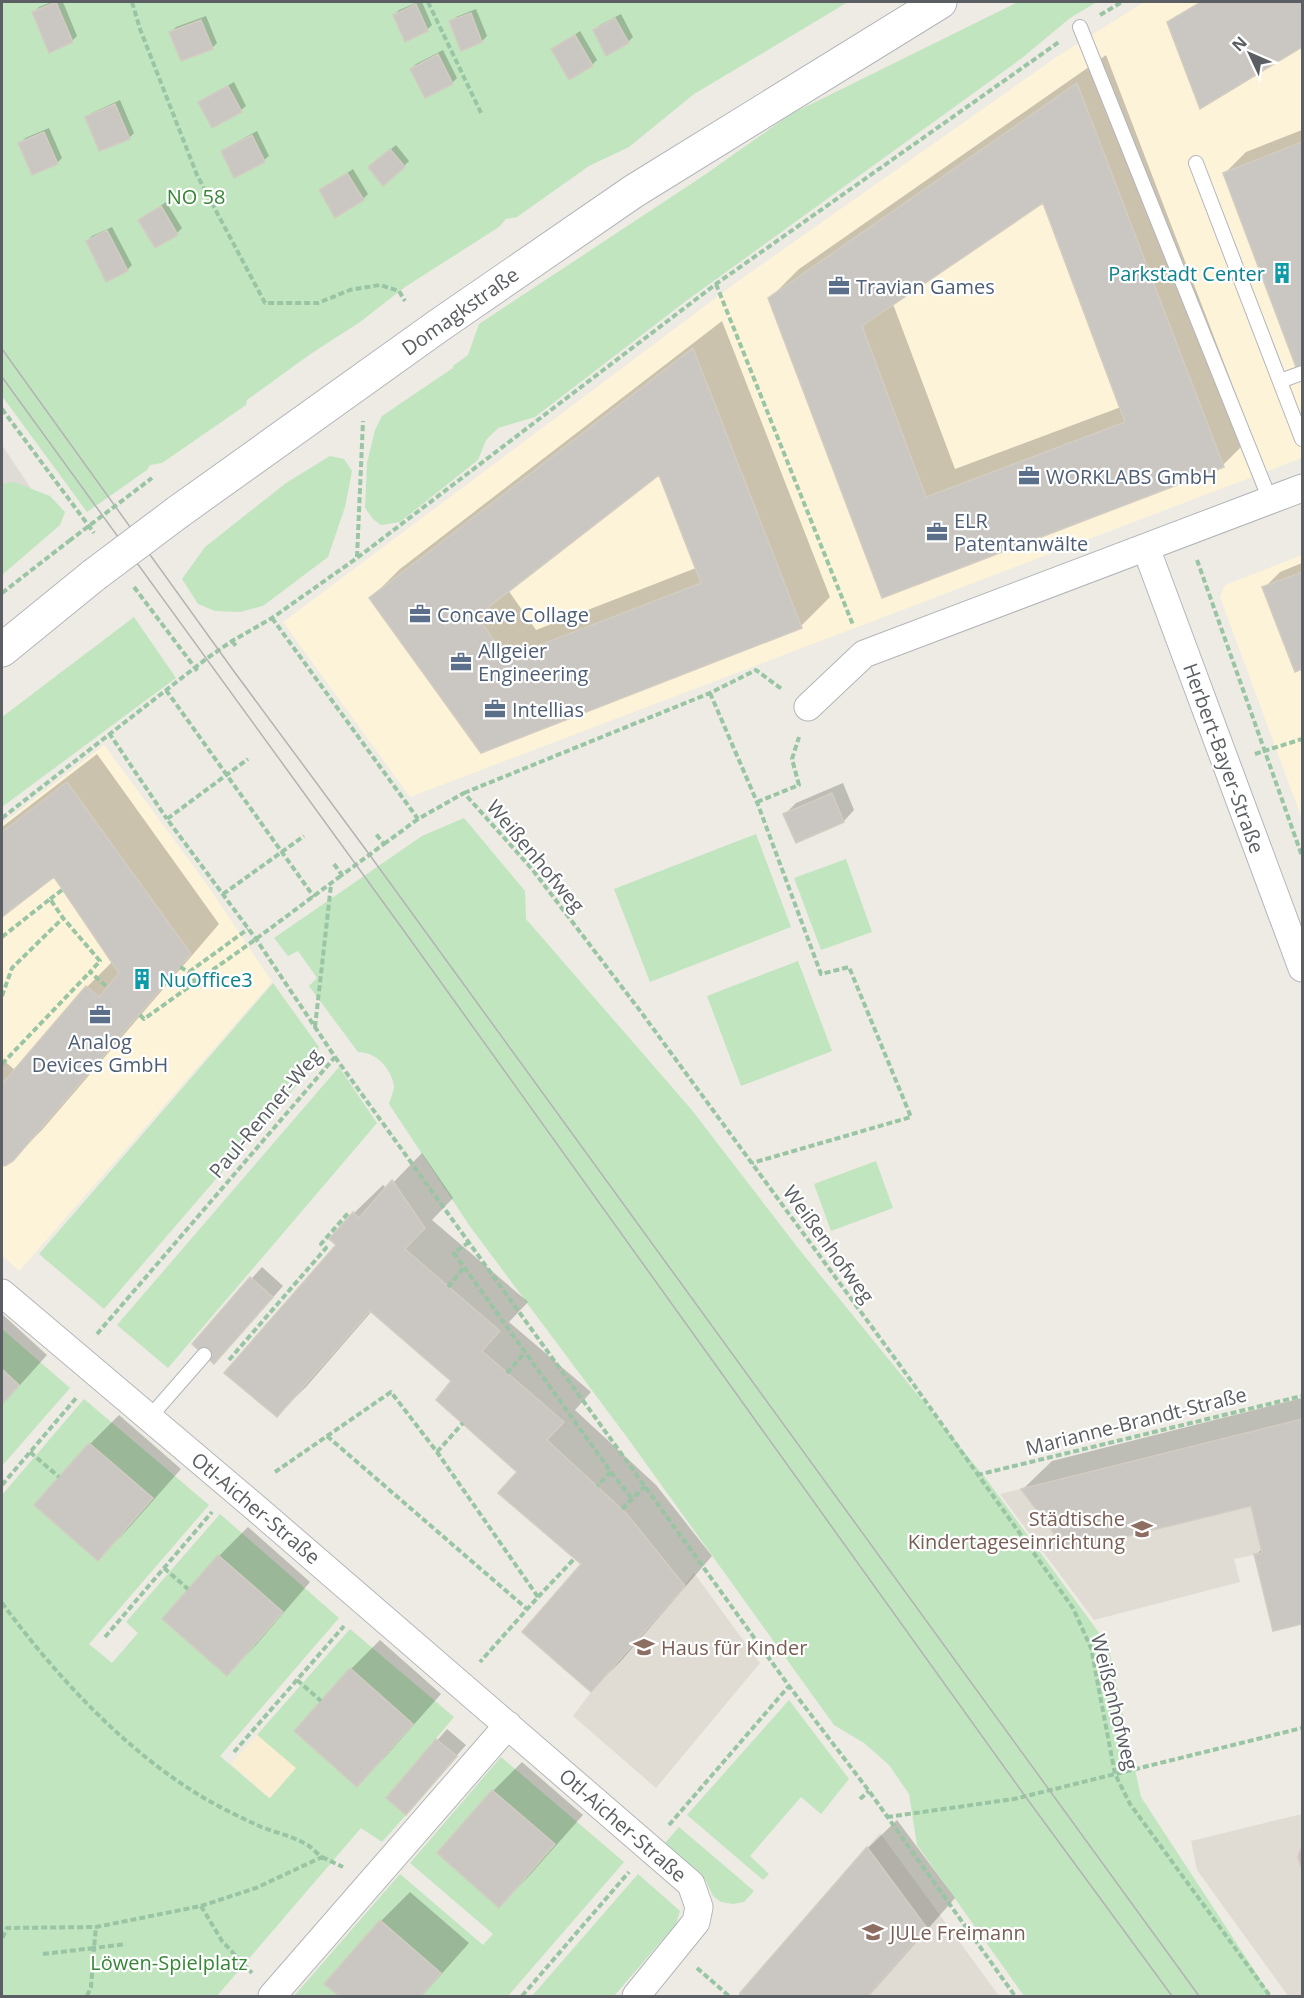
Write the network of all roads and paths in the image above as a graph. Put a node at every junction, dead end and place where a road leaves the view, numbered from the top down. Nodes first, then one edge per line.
1 (132, 2) edge
2 (428, 2) edge
3 (940, 2) edge
4 (1122, 2) edge
5 (1080, 27) junction
6 (482, 115) dead end
7 (1196, 163) dead end
8 (716, 284) junction
9 (405, 301) dead end
10 (1302, 373) edge
11 (1280, 381) junction
12 (363, 419) dead end
13 (1302, 439) edge
14 (152, 478) dead end
15 (1302, 488) edge
16 (1270, 500) junction
17 (1187, 532) junction
18 (1146, 548) junction
19 (357, 558) junction
20 (2, 593) edge
21 (272, 618) junction
22 (232, 640) junction
23 (236, 646) dead end
24 (2, 650) edge
25 (864, 654) junction
26 (317, 667) dead end
27 (195, 668) junction
28 (311, 671) junction
29 (199, 673) dead end
30 (166, 690) junction
31 (710, 693) junction
32 (808, 707) junction
33 (109, 733) junction
34 (1302, 739) edge
35 (1265, 751) junction
36 (248, 759) dead end
37 (1226, 763) junction
38 (227, 775) junction
39 (464, 794) junction
40 (757, 802) junction
41 (2, 818) edge
42 (166, 819) junction
43 (418, 819) junction
44 (376, 834) dead end
45 (304, 836) dead end
46 (384, 844) junction
47 (282, 851) junction
48 (1302, 856) edge
49 (334, 864) dead end
50 (342, 875) junction
51 (331, 885) junction
52 (62, 890) dead end
53 (223, 894) junction
54 (314, 897) junction
55 (50, 899) junction
56 (63, 918) junction
57 (248, 929) junction
58 (2, 937) edge
59 (256, 939) junction
60 (180, 967) dead end
61 (1302, 968) edge
62 (90, 972) junction
63 (189, 972) junction
64 (195, 983) junction
65 (107, 987) dead end
66 (2, 996) edge
67 (140, 1015) dead end
68 (315, 1028) junction
69 (335, 1057) junction
70 (2, 1064) edge
71 (752, 1163) junction
72 (349, 1212) dead end
73 (469, 1242) junction
74 (464, 1268) junction
75 (448, 1287) dead end
76 (2, 1293) edge
77 (525, 1352) junction
78 (204, 1355) dead end
79 (225, 1365) dead end
80 (507, 1373) dead end
81 (86, 1378) junction
82 (1302, 1396) edge
83 (149, 1418) junction
84 (463, 1423) dead end
85 (327, 1436) junction
86 (30, 1452) junction
87 (437, 1452) junction
88 (275, 1472) dead end
89 (611, 1472) junction
90 (977, 1475) junction
91 (59, 1477) dead end
92 (2, 1485) edge
93 (597, 1486) dead end
94 (645, 1486) junction
95 (632, 1499) junction
96 (218, 1505) dead end
97 (622, 1509) dead end
98 (574, 1559) dead end
99 (164, 1568) junction
100 (188, 1589) dead end
101 (538, 1597) junction
102 (2, 1603) edge
103 (527, 1609) junction
104 (349, 1619) dead end
105 (105, 1637) dead end
106 (297, 1680) junction
107 (461, 1685) junction
108 (321, 1701) dead end
109 (508, 1725) junction
110 (1302, 1728) edge
111 (234, 1752) dead end
112 (1115, 1774) junction
113 (869, 1791) junction
114 (861, 1799) dead end
115 (887, 1817) junction
116 (201, 1906) junction
117 (96, 1927) junction
118 (2, 1939) edge
119 (126, 1944) dead end
120 (94, 1948) junction
121 (675, 1950) junction
122 (43, 1954) dead end
123 (274, 1995) edge
124 (87, 1996) edge
125 (636, 1996) edge
126 (729, 1996) edge
127 (1015, 1996) edge
128 (1270, 1996) edge

1 - 9 path
2 - 6 path
3 - 24 street, Domagkstraße, bridge
4 - 5 path
5 - 8 path
5 - 16 lane
7 - 11 lane
8 - 19 path
8 - 25 path
10 - 11 lane
11 - 13 lane
12 - 19 path
14 - 20 path, bridge
15 - 16 street
16 - 17 street
17 - 18 street
17 - 35 path
18 - 25 street
18 - 37 street, Herbert-Bayer-Straße
19 - 21 path
21 - 22 path
21 - 28 path
22 - 23 path
22 - 27 path
25 - 32 street
26 - 28 path
27 - 29 path
27 - 30 path
28 - 43 path
30 - 33 path
30 - 38 path
31 - 32 path
31 - 39 path
31 - 40 path
32 - 40 path
33 - 41 path
33 - 42 path, Paul-Renner-Weg
34 - 35 path
35 - 37 path
35 - 48 path
36 - 38 path
37 - 61 street, Herbert-Bayer-Straße
38 - 42 path
38 - 47 path
39 - 43 path, Weißenhofweg
39 - 71 path, Weißenhofweg
40 - 71 path
42 - 53 path, Paul-Renner-Weg
43 - 46 path, Weißenhofweg
44 - 46 path
45 - 47 path
46 - 50 path, Weißenhofweg
47 - 53 path
47 - 54 path
49 - 50 path
50 - 51 path, Weißenhofweg
51 - 54 path, Weißenhofweg
51 - 68 path
52 - 55 path
53 - 57 path, Paul-Renner-Weg
54 - 59 path, Weißenhofweg
55 - 56 path
55 - 58 path
56 - 62 path
56 - 66 path
57 - 59 path, Paul-Renner-Weg
57 - 63 path
59 - 64 path, Weißenhofweg
59 - 68 path, Paul-Renner-Weg
60 - 63 path
62 - 65 path
62 - 70 path
63 - 64 path
64 - 67 path, Weißenhofweg
68 - 69 path, Paul-Renner-Weg
69 - 73 path
69 - 81 path, Paul-Renner-Weg
71 - 90 path, Weißenhofweg
72 - 79 path
73 - 74 path
73 - 94 path
74 - 75 path
74 - 77 path
76 - 81 street, Otl-Aicher-Straße
77 - 80 path
77 - 89 path
78 - 83 lane
81 - 83 street, Otl-Aicher-Straße
81 - 86 path
82 - 90 path, Marianne-Brandt-Straße
83 - 107 street, Otl-Aicher-Straße
84 - 87 path
85 - 87 path
85 - 88 path
85 - 103 path
86 - 91 path
86 - 92 path
87 - 101 path
89 - 93 path
89 - 95 path
90 - 112 path, Weißenhofweg
94 - 95 path
94 - 113 path
95 - 97 path
96 - 99 path
98 - 101 path
99 - 100 path
99 - 105 path
101 - 103 path
102 - 116 path
103 - 107 path
104 - 106 path
106 - 108 path
106 - 111 path
107 - 109 street, Otl-Aicher-Straße
109 - 121 street, Otl-Aicher-Straße
109 - 123 street
110 - 112 path
112 - 115 path
112 - 128 path, Weißenhofweg
113 - 114 path
113 - 115 path
115 - 127 path
116 - 117 path
116 - 123 path
117 - 118 path
117 - 120 path
119 - 120 path
120 - 122 path
120 - 124 path
121 - 125 street, Otl-Aicher-Straße
121 - 126 path

